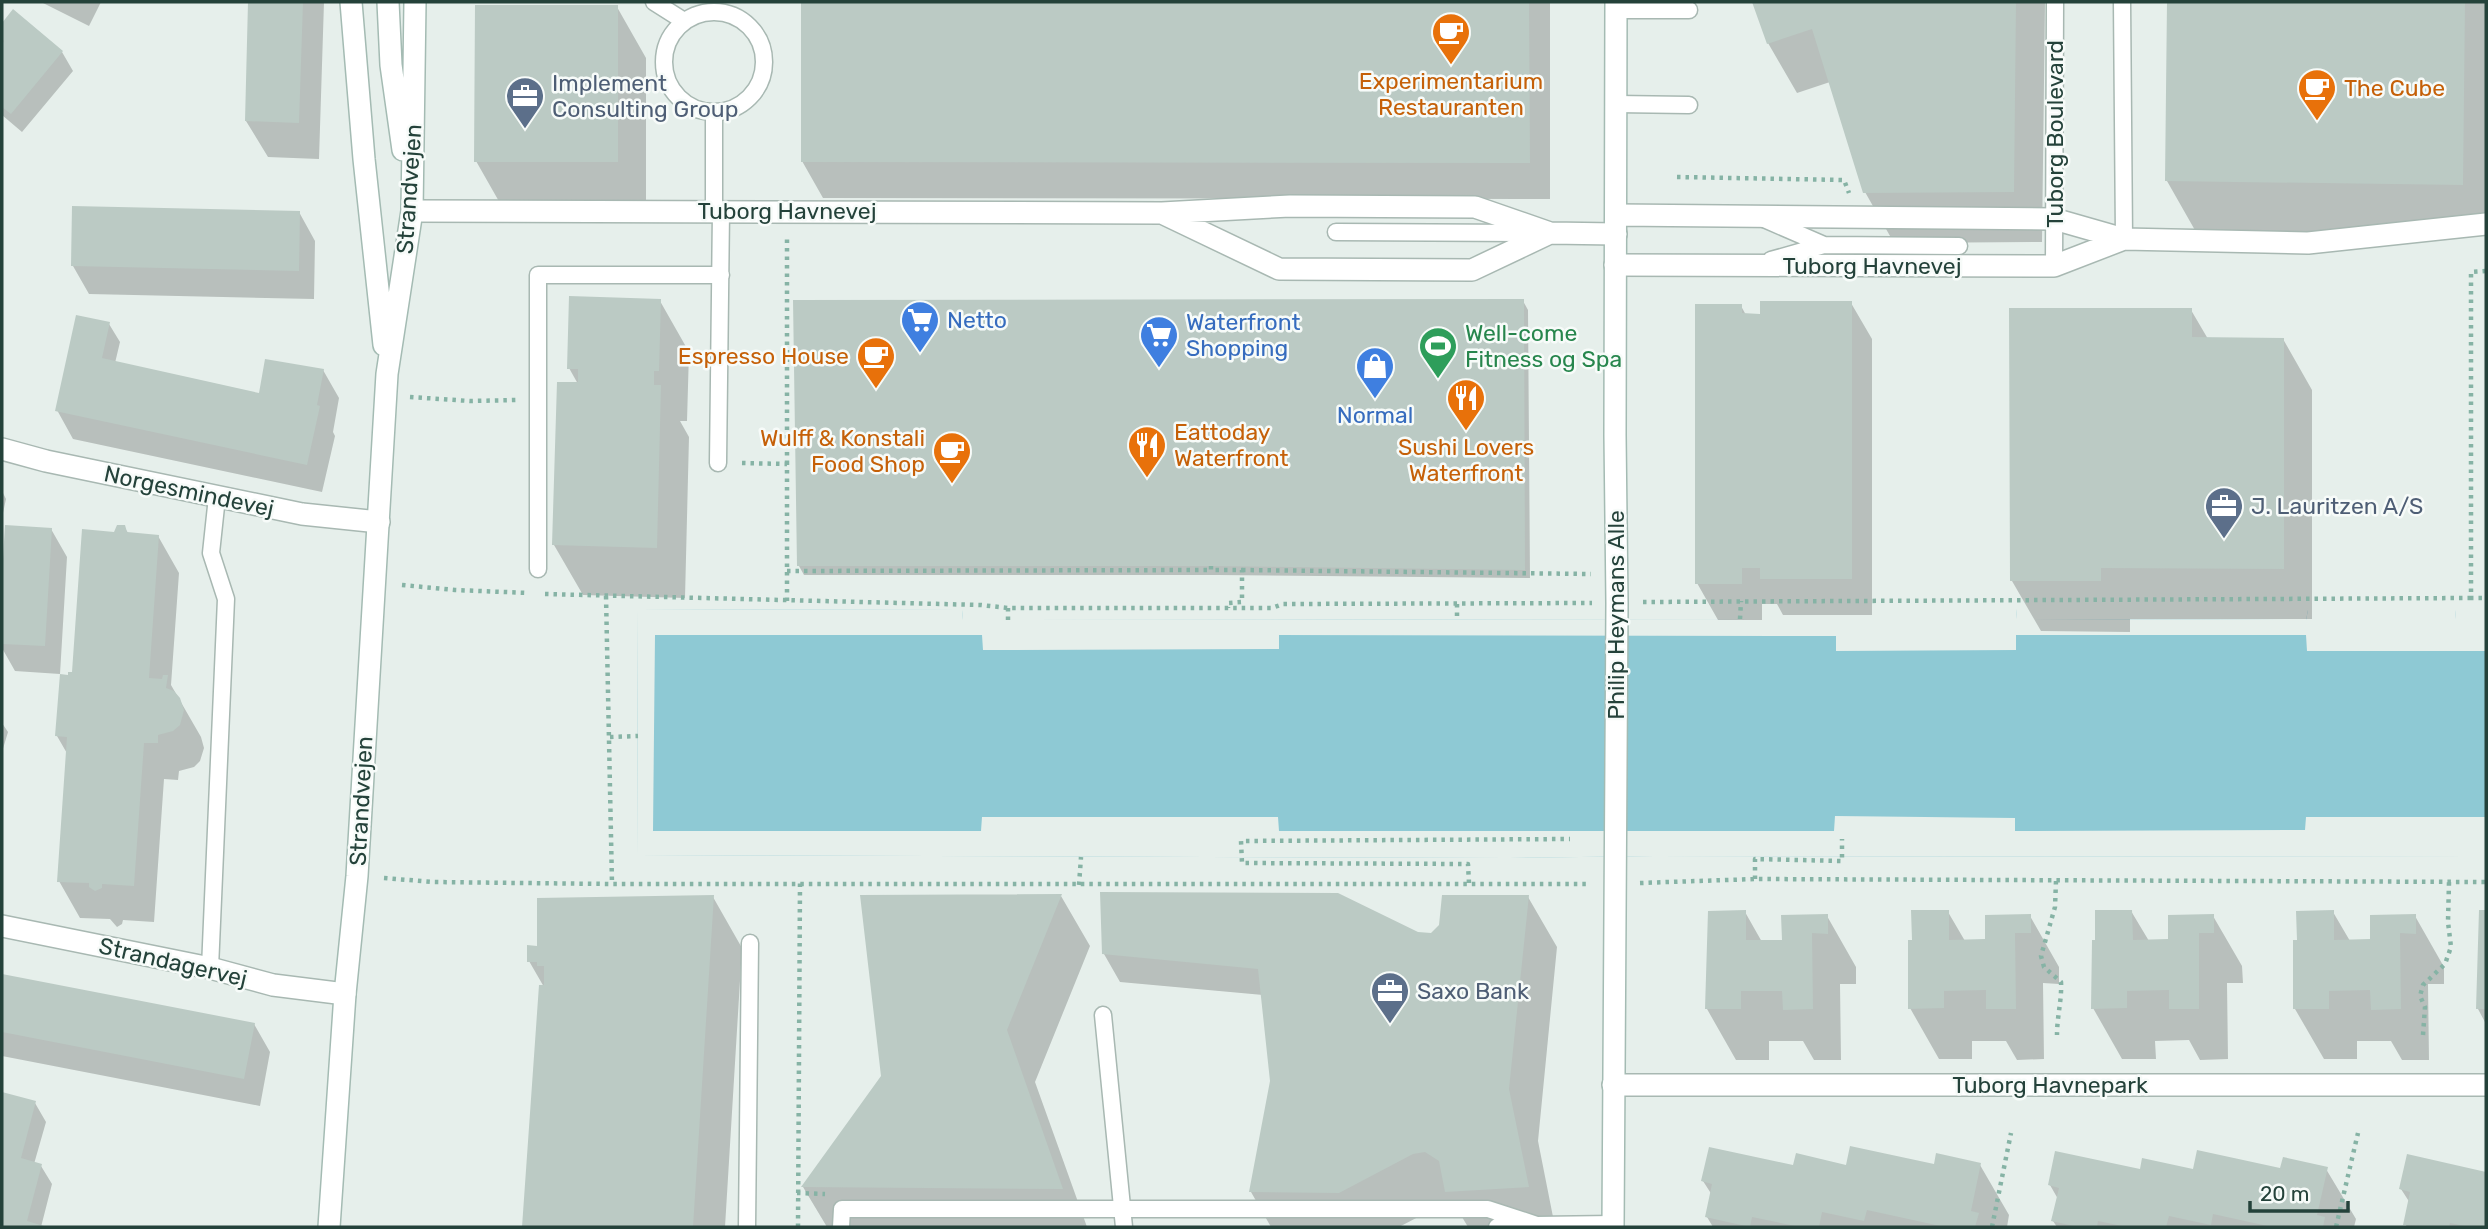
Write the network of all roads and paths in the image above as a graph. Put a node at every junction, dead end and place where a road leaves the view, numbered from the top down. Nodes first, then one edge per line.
1 (351, 2) edge
2 (388, 2) edge
3 (415, 2) edge
4 (654, 2) edge
5 (2055, 2) edge
6 (2122, 2) edge
7 (1616, 6) edge
8 (1689, 10) dead end
9 (684, 21) junction
10 (1616, 104) junction
11 (1689, 105) dead end
12 (714, 113) junction
13 (1677, 177) dead end
14 (1849, 193) dead end
15 (412, 211) junction
16 (718, 211) junction
17 (787, 211) junction
18 (1163, 214) junction
19 (1755, 216) junction
20 (2054, 219) junction
21 (1616, 224) junction
22 (2486, 225) edge
23 (1336, 232) dead end
24 (1550, 233) junction
25 (2124, 239) junction
26 (1825, 245) junction
27 (1959, 246) dead end
28 (1615, 265) junction
29 (1756, 265) junction
30 (2054, 266) junction
31 (2486, 271) edge
32 (720, 275) junction
33 (387, 385) junction
34 (504, 400) dead end
35 (2, 449) edge
36 (718, 463) joint
37 (787, 464) junction
38 (217, 497) junction
39 (379, 522) junction
40 (538, 569) dead end
41 (1242, 570) junction
42 (787, 571) junction
43 (1616, 575) junction
44 (606, 596) dead end
45 (701, 598) dead end
46 (2472, 598) junction
47 (2486, 598) edge
48 (787, 601) junction
49 (1741, 601) junction
50 (1617, 603) junction
51 (1457, 604) junction
52 (1008, 608) junction
53 (1228, 608) junction
54 (1457, 619) dead end
55 (1740, 619) dead end
56 (1008, 620) dead end
57 (638, 736) dead end
58 (610, 737) junction
59 (1570, 839) dead end
60 (1842, 839) dead end
61 (1081, 857) dead end
62 (357, 876) junction
63 (1755, 878) dead end
64 (2056, 881) dead end
65 (2449, 882) dead end
66 (761, 883) dead end
67 (800, 883) dead end
68 (612, 884) junction
69 (1469, 884) dead end
70 (1079, 885) dead end
71 (2, 926) edge
72 (750, 943) dead end
73 (211, 968) junction
74 (345, 994) junction
75 (1103, 1015) dead end
76 (2057, 1035) dead end
77 (2423, 1035) dead end
78 (2486, 1084) edge
79 (1613, 1085) junction
80 (2011, 1133) dead end
81 (2358, 1133) dead end
82 (797, 1194) junction
83 (813, 1194) dead end
84 (1124, 1209) junction
85 (1537, 1225) junction
86 (1613, 1226) edge
87 (329, 1227) edge
88 (747, 1227) edge
89 (798, 1227) edge
90 (841, 1227) edge
91 (1124, 1227) edge
92 (1497, 1227) edge
93 (1992, 1227) edge
94 (2336, 1227) edge

1 - 33 street, Strandvejen
2 - 15 street
3 - 15 street, Strandvejen
4 - 9 lane
5 - 20 lane, Tuborg Boulevard
6 - 25 lane
7 - 8 lane
7 - 10 street, Philip Heymans Alle
9 - 12 lane
9 - 12 lane
10 - 11 lane
10 - 21 street, Philip Heymans Alle
12 - 16 lane
13 - 14 path
15 - 16 street, Tuborg Havnevej
15 - 33 street, Strandvejen
16 - 17 street, Tuborg Havnevej
16 - 32 lane
17 - 18 street, Tuborg Havnevej
17 - 37 path
18 - 24 street, Tuborg Havnevej
18 - 24 street, Tuborg Havnevej
19 - 20 street, Tuborg Havnevej
19 - 21 street, Tuborg Havnevej
19 - 26 lane
20 - 25 street, Tuborg Havnevej
20 - 30 lane, Tuborg Boulevard
21 - 24 street, Tuborg Havnevej
21 - 28 street, Philip Heymans Alle
22 - 25 street, Tuborg Havnevej
23 - 24 lane
25 - 30 street, Tuborg Havnevej
26 - 27 lane
26 - 29 lane
28 - 29 street, Tuborg Havnevej
28 - 43 street, Philip Heymans Alle
29 - 30 street, Tuborg Havnevej
31 - 46 path
32 - 36 lane
32 - 40 lane
33 - 34 path
33 - 39 street, Strandvejen
35 - 38 street, Norgesmindevej
36 - 37 path
37 - 42 path
38 - 39 street, Norgesmindevej
38 - 73 lane
39 - 62 street, Strandvejen
41 - 42 path
41 - 43 path
41 - 53 path
42 - 48 path
43 - 50 street, Philip Heymans Alle
44 - 58 path
45 - 48 path
46 - 47 path
46 - 49 path
48 - 52 path
49 - 50 path
49 - 55 path
50 - 51 path
50 - 79 street, Philip Heymans Alle
51 - 53 path
51 - 54 path
52 - 53 path
52 - 56 path
57 - 58 path
58 - 68 path
59 - 69 path
60 - 63 path
61 - 70 path
62 - 68 path
62 - 74 street, Strandvejen
64 - 76 path
65 - 77 path
66 - 68 path
67 - 82 path
71 - 73 street, Strandagervej
72 - 88 lane
73 - 74 street, Strandagervej
74 - 87 street, Strandvejen
75 - 84 lane
78 - 79 street, Tuborg Havnepark
79 - 86 street, Philip Heymans Alle
80 - 93 path
81 - 94 path
82 - 83 path
82 - 89 path
84 - 85 lane
84 - 90 lane
84 - 91 lane
85 - 86 lane
85 - 92 lane

